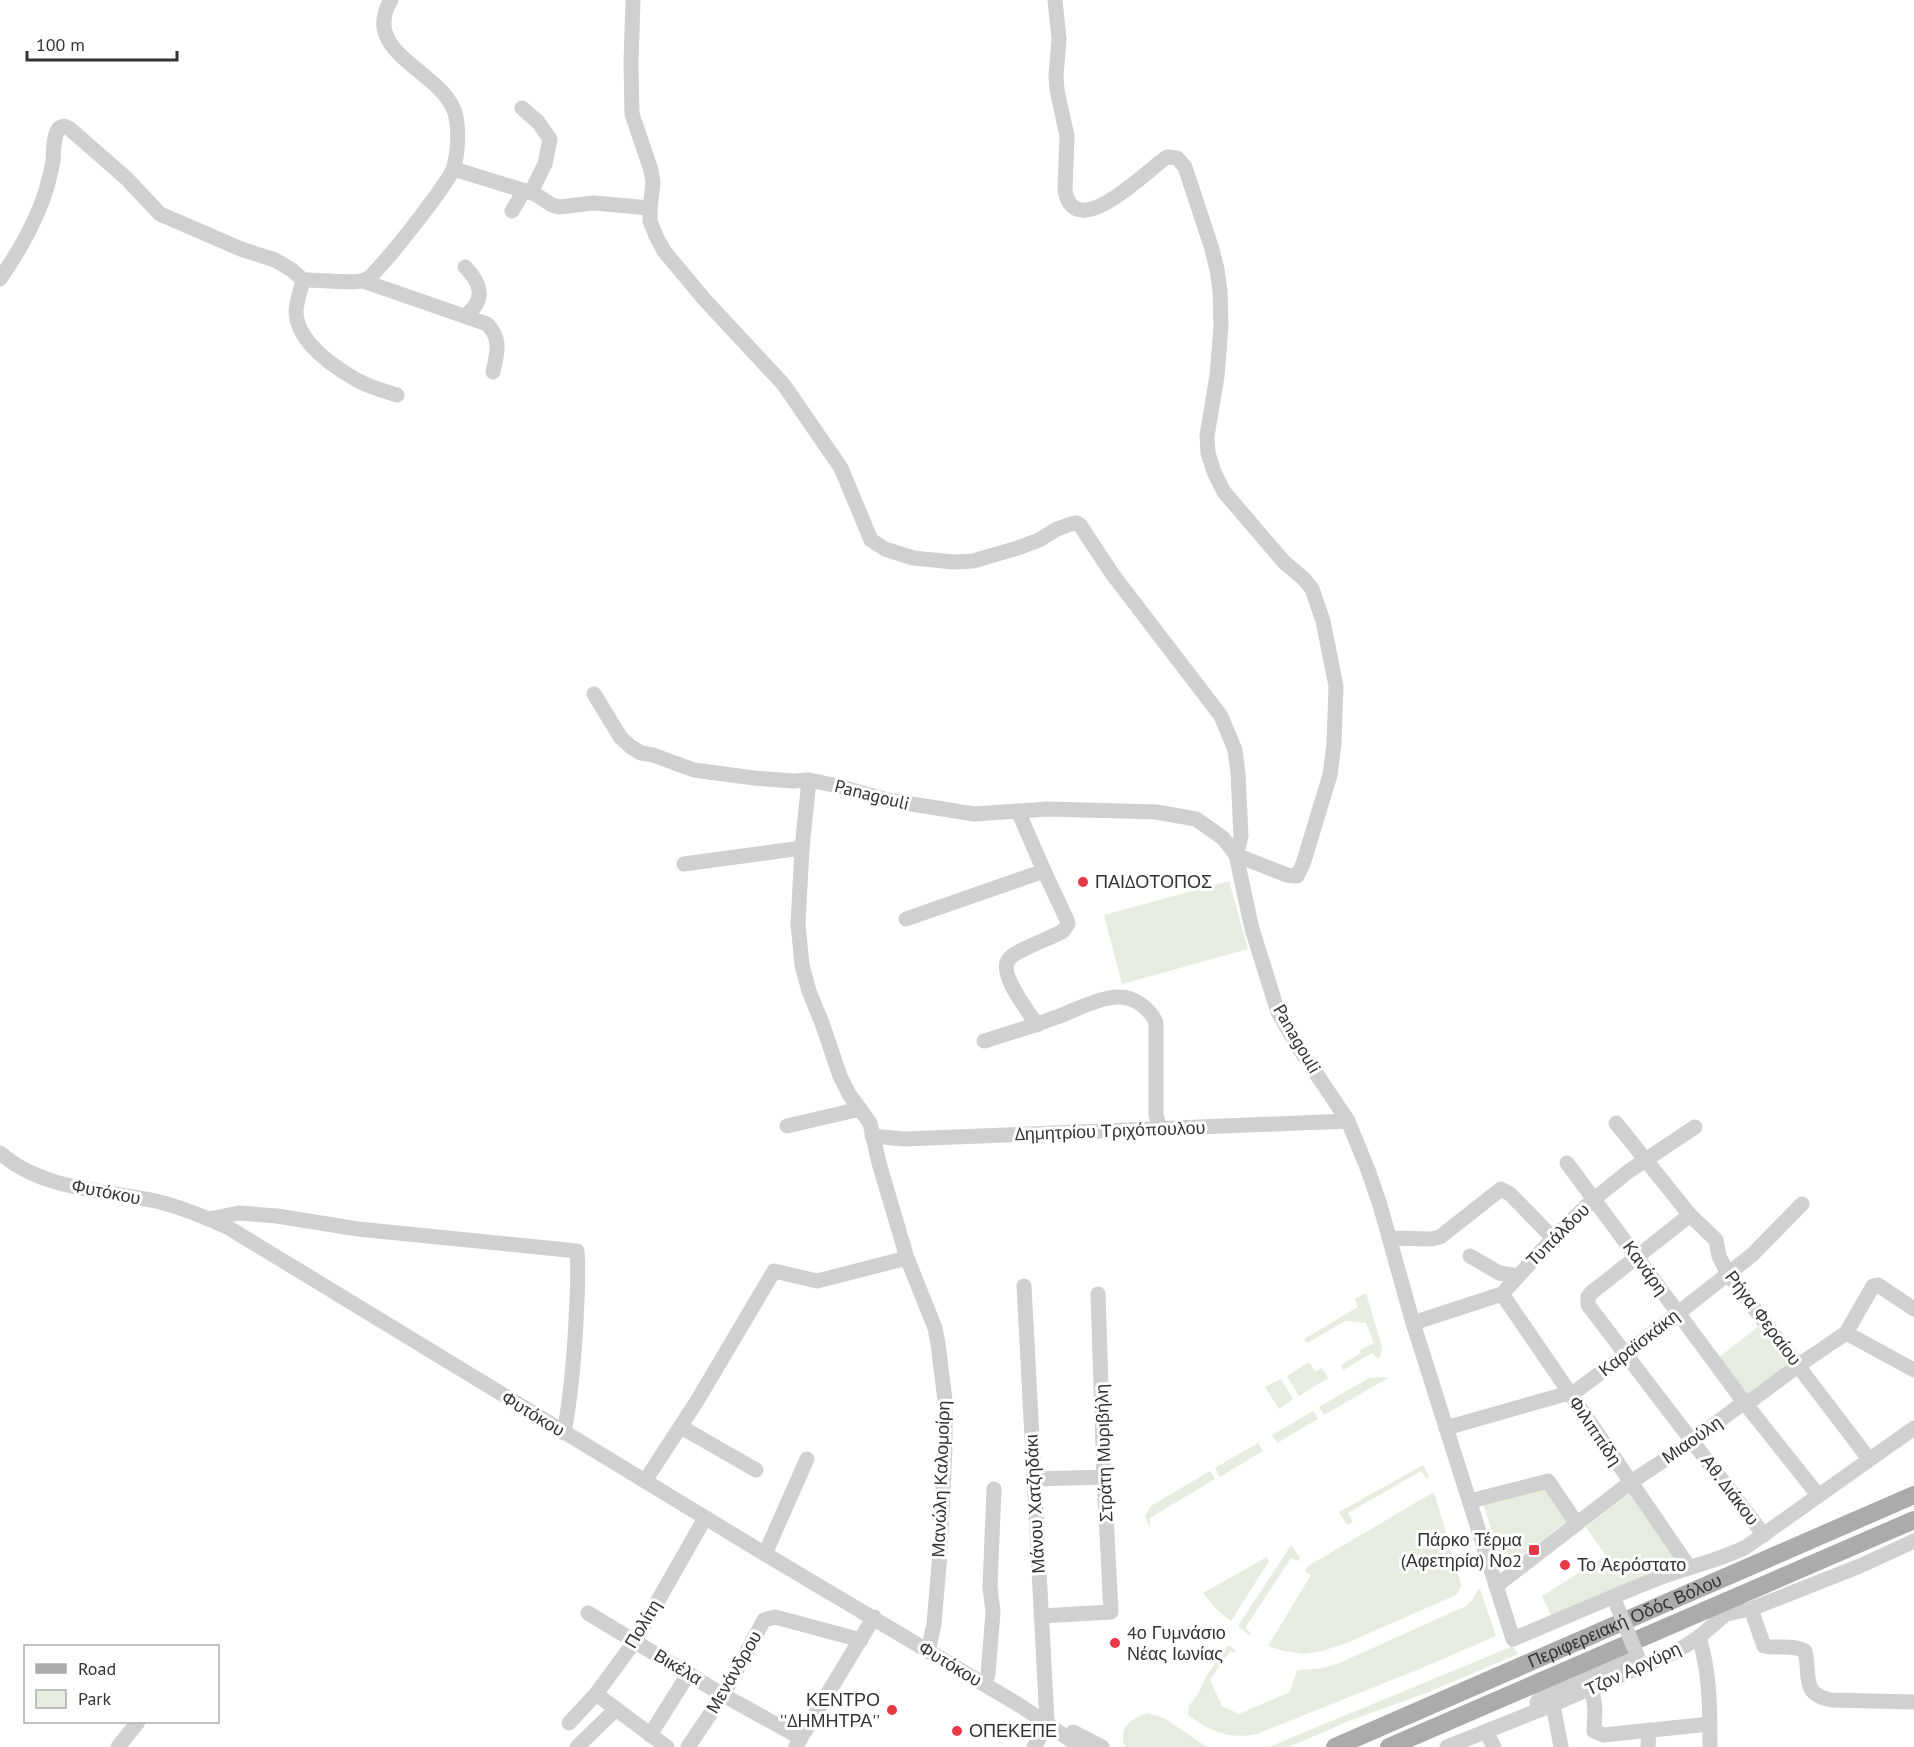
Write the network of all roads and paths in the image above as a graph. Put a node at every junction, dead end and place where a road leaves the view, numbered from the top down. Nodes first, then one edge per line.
1 (633, 0) edge
2 (1055, 0) edge
3 (389, 1) edge
4 (522, 108) dead end
5 (454, 169) junction
6 (527, 191) junction
7 (650, 208) junction
8 (512, 211) dead end
9 (465, 267) dead end
10 (0, 279) edge
11 (303, 280) junction
12 (363, 281) junction
13 (465, 316) junction
14 (493, 372) dead end
15 (397, 395) dead end
16 (594, 694) dead end
17 (810, 780) junction
18 (1018, 811) junction
19 (802, 848) junction
20 (1236, 855) junction
21 (684, 864) dead end
22 (1044, 871) junction
23 (906, 919) dead end
24 (1037, 1025) junction
25 (984, 1041) dead end
26 (860, 1109) junction
27 (1348, 1121) junction
28 (1616, 1123) dead end
29 (787, 1126) dead end
30 (1695, 1127) dead end
31 (1160, 1129) junction
32 (872, 1136) junction
33 (0, 1153) edge
34 (1645, 1160) junction
35 (1567, 1163) dead end
36 (1594, 1199) junction
37 (1802, 1204) dead end
38 (1690, 1215) junction
39 (209, 1219) junction
40 (1389, 1238) junction
41 (1553, 1238) junction
42 (1637, 1256) junction
43 (1470, 1257) dead end
44 (907, 1258) junction
45 (1728, 1274) junction
46 (1518, 1276) junction
47 (1023, 1286) dead end
48 (1098, 1294) dead end
49 (1502, 1294) junction
50 (1914, 1309) edge
51 (1678, 1313) junction
52 (1413, 1323) junction
53 (1846, 1333) junction
54 (1626, 1354) junction
55 (1798, 1365) junction
56 (1914, 1370) edge
57 (1570, 1393) junction
58 (1744, 1402) junction
59 (681, 1427) junction
60 (1446, 1428) junction
61 (1914, 1428) edge
62 (564, 1433) junction
63 (1693, 1441) junction
64 (807, 1459) dead end
65 (1869, 1459) junction
66 (756, 1470) dead end
67 (1104, 1477) junction
68 (1034, 1479) junction
69 (645, 1481) junction
70 (1630, 1482) junction
71 (994, 1488) dead end
72 (1818, 1495) junction
73 (1914, 1495) edge
74 (1470, 1501) junction
75 (705, 1518) junction
76 (1914, 1520) edge
77 (1577, 1524) junction
78 (1764, 1535) junction
79 (1914, 1541) edge
80 (765, 1554) junction
81 (1689, 1567) junction
82 (1496, 1586) junction
83 (1751, 1608) junction
84 (588, 1613) dead end
85 (1041, 1616) junction
86 (874, 1617) junction
87 (1699, 1636) junction
88 (861, 1640) junction
89 (635, 1641) junction
90 (1518, 1642) junction
91 (928, 1652) junction
92 (689, 1673) junction
93 (984, 1684) junction
94 (1592, 1688) junction
95 (596, 1694) junction
96 (723, 1695) junction
97 (1914, 1702) edge
98 (1548, 1707) junction
99 (615, 1710) junction
100 (1047, 1722) junction
101 (137, 1723) edge
102 (569, 1723) dead end
103 (1710, 1724) junction
104 (1649, 1730) junction
105 (1486, 1732) junction
106 (650, 1735) junction
107 (798, 1743) edge
108 (118, 1747) edge
109 (577, 1747) edge
110 (667, 1747) edge
111 (688, 1747) edge
112 (1034, 1747) edge
113 (1081, 1747) edge
114 (1102, 1747) edge
115 (1335, 1747) edge
116 (1389, 1747) edge
117 (1447, 1747) edge
118 (1494, 1747) edge
119 (1561, 1747) edge
120 (1648, 1747) edge
121 (1710, 1747) edge

1 - 7 street
2 - 20 street
3 - 5 street
4 - 6 street
5 - 6 street
5 - 12 street
6 - 7 street
6 - 8 street
7 - 20 street
9 - 13 street
10 - 11 street
11 - 12 street
11 - 15 street
12 - 13 street
13 - 14 street
16 - 17 street, Panagouli
17 - 18 street, Panagouli
17 - 19 street, Μανώλη Καλομοίρη
18 - 20 street, Panagouli
18 - 22 street
19 - 21 street
19 - 26 street, Μανώλη Καλομοίρη
20 - 27 street, Panagouli
22 - 23 street
22 - 24 street
24 - 25 street
24 - 31 street
26 - 29 street
26 - 32 street, Μανώλη Καλομοίρη
27 - 31 street, Δημητρίου Τριχόπουλου
27 - 40 street, Panagouli
28 - 34 street, Ρήγα Φεραίου
30 - 34 street, Τυπάλδου
31 - 32 street, Δημητρίου Τριχόπουλου
32 - 44 street, Μανώλη Καλομοίρη
33 - 39 street, Φυτόκου
34 - 36 street, Τυπάλδου
34 - 38 street, Ρήγα Φεραίου
35 - 36 street, Κανάρη
36 - 41 street, Τυπάλδου
36 - 42 street, Κανάρη
37 - 45 street, Καραϊσκάκη
38 - 42 street
38 - 45 street, Ρήγα Φεραίου
39 - 62 street, Φυτόκου
39 - 62 street
40 - 41 street
40 - 52 street, Panagouli
41 - 46 street, Τυπάλδου
42 - 51 street, Κανάρη
42 - 54 street, Αθ. Διάκου
43 - 46 street
44 - 59 street
44 - 91 street, Μανώλη Καλομοίρη
45 - 51 street, Καραϊσκάκη
45 - 55 street, Ρήγα Φεραίου
46 - 49 street, Τυπάλδου
47 - 68 street, Μάνου Χατζηδάκι
48 - 67 street, Στράτη Μυριβήλη
49 - 52 street
49 - 57 street, Φιλιππίδη
50 - 53 street, Μιαούλη
51 - 54 street, Καραϊσκάκη
51 - 58 street, Κανάρη
52 - 60 street, Panagouli
53 - 55 street, Μιαούλη
53 - 56 street
54 - 57 street, Καραϊσκάκη
54 - 63 street, Αθ. Διάκου
55 - 58 street, Μιαούλη
55 - 65 street, Ρήγα Φεραίου
57 - 60 street, Καραϊσκάκη
57 - 70 street, Φιλιππίδη
58 - 63 street, Μιαούλη
58 - 72 street, Κανάρη
59 - 66 street
59 - 69 street
60 - 74 street, Panagouli
61 - 65 street
62 - 69 street, Φυτόκου
63 - 70 street, Μιαούλη
63 - 78 street, Αθ. Διάκου
64 - 80 street
65 - 72 street
67 - 68 street
67 - 85 street, Στράτη Μυριβήλη
68 - 85 street, Μάνου Χατζηδάκι
69 - 75 street, Φυτόκου
70 - 77 street, Μιαούλη
70 - 81 street, Φιλιππίδη
71 - 93 street
72 - 78 street
73 - 115 main road, Περιφερειακή Οδός Βόλου
74 - 77 street
74 - 82 street, Panagouli
75 - 80 street, Φυτόκου
75 - 89 street, Πολίτη
76 - 116 main road, Περιφερειακή Οδός Βόλου
77 - 82 street, Μιαούλη
78 - 81 street
79 - 83 street, Τζον Αργύρη
80 - 86 street, Φυτόκου
81 - 90 street
82 - 90 street, Panagouli
83 - 87 street, Τζον Αργύρη
83 - 97 street
84 - 89 street, Βικέλα
85 - 100 street, Μάνου Χατζηδάκι
86 - 88 street
86 - 91 street, Φυτόκου
87 - 94 street, Τζον Αργύρη
87 - 103 street
88 - 96 street, Μενάνδρου
88 - 107 street
89 - 92 street, Βικέλα
89 - 95 street, Πολίτη
90 - 98 street, bridge
91 - 93 street, Φυτόκου
92 - 96 street, Βικέλα
92 - 106 street
93 - 100 street, Φυτόκου
94 - 98 street, Τζον Αργύρη
94 - 104 street
95 - 99 street
95 - 102 street, Πολίτη
96 - 107 street, Βικέλα
96 - 111 street, Μενάνδρου
98 - 105 street, Τζον Αργύρη
98 - 119 street
99 - 106 street
99 - 109 street
100 - 112 street
100 - 113 street, Φυτόκου
100 - 114 street, Φυτόκου
101 - 108 street
103 - 104 street
103 - 121 street
104 - 120 street
105 - 117 street, Τζον Αργύρη
105 - 118 street
106 - 110 street

